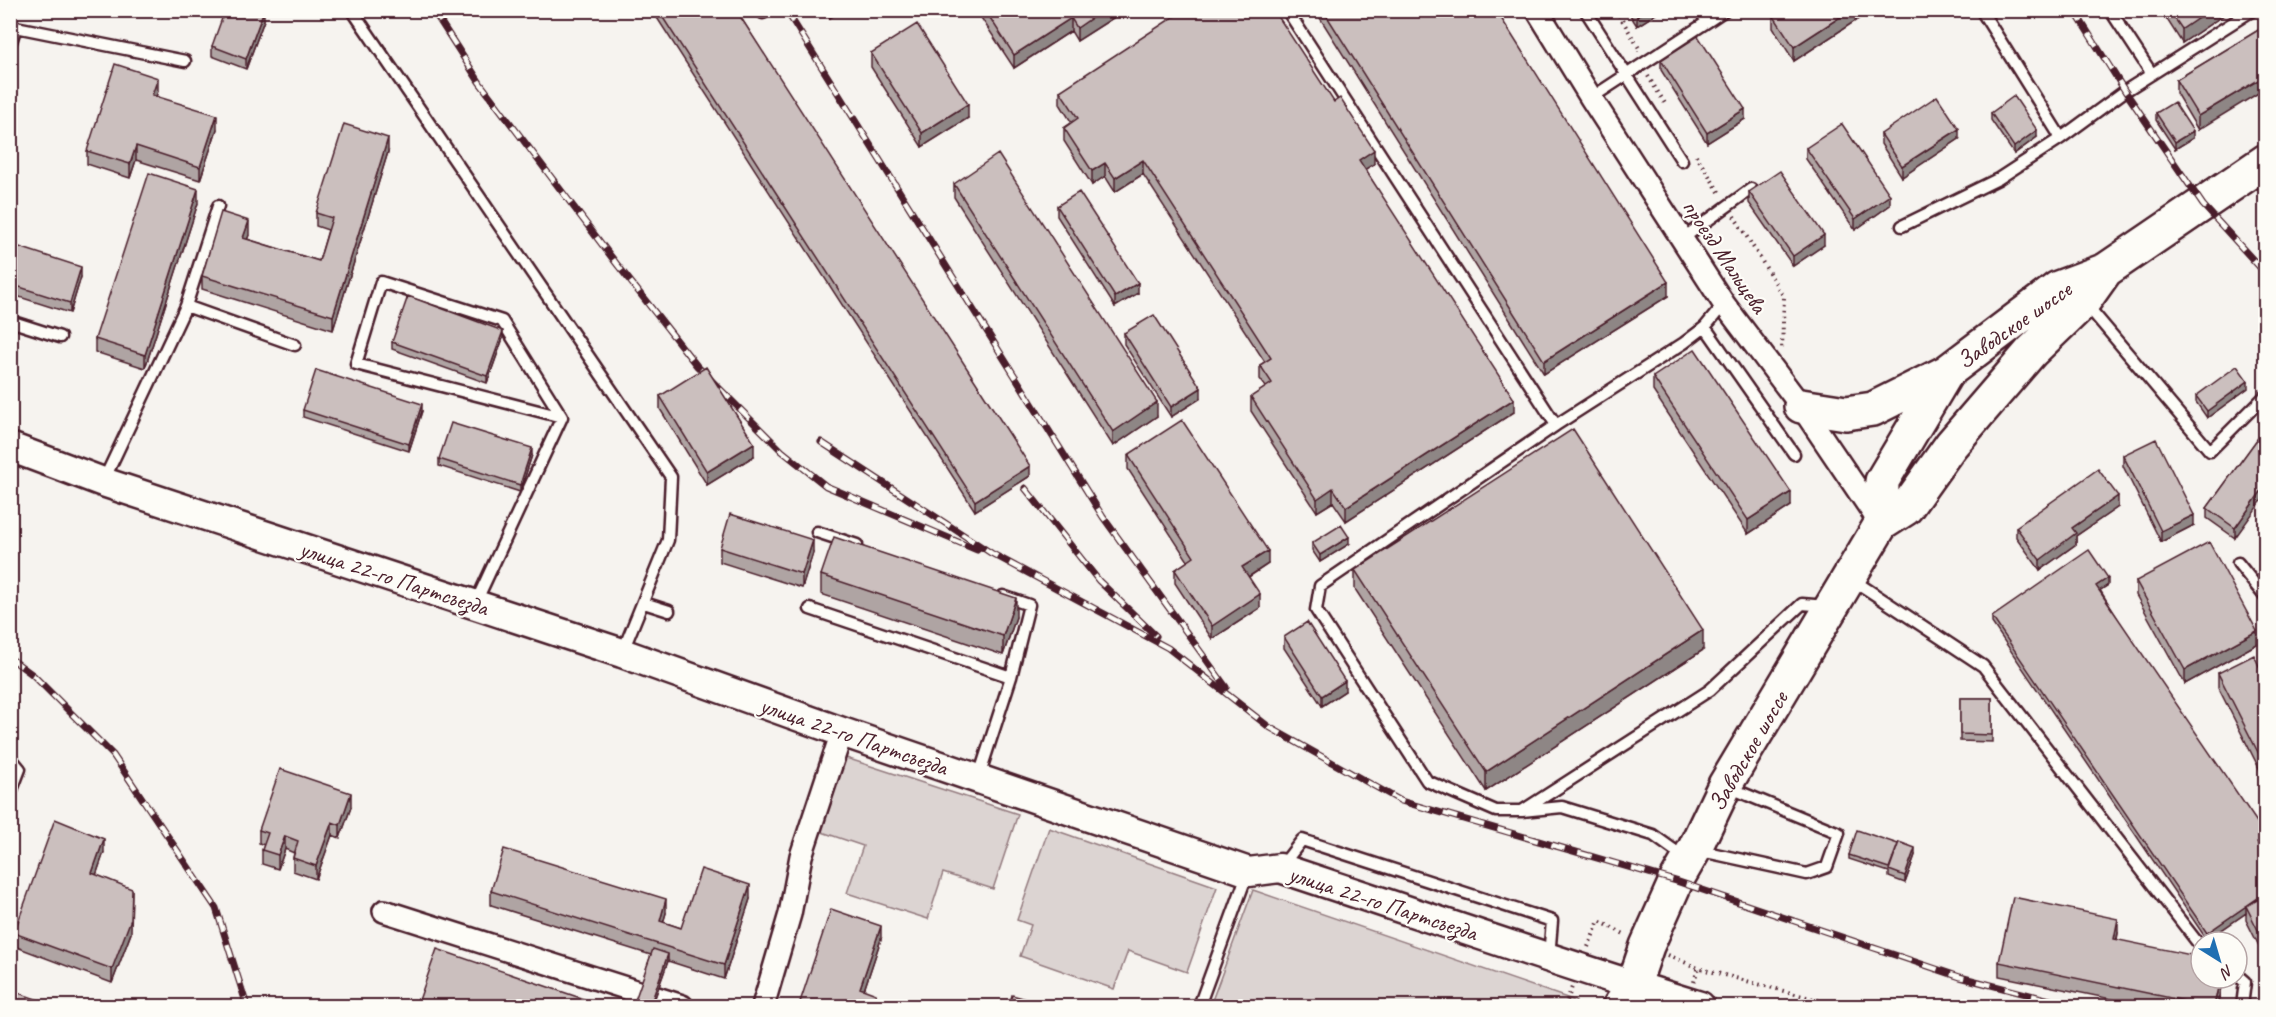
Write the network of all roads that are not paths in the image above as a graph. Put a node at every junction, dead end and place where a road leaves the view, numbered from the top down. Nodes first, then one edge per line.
1 (352, 10) edge
2 (1287, 10) edge
3 (1537, 10) edge
4 (1585, 10) edge
5 (1700, 10) edge
6 (1725, 10) edge
7 (1981, 10) edge
8 (2110, 10) edge
9 (2253, 10) edge
10 (1707, 22) junction
11 (13, 26) edge
12 (10, 45) edge
13 (185, 61) dead end
14 (2152, 74) junction
15 (1626, 75) junction
16 (1591, 98) junction
17 (2061, 138) junction
18 (1682, 161) dead end
19 (2265, 161) edge
20 (1751, 189) edge
21 (218, 206) dead end
22 (1902, 226) dead end
23 (1682, 239) junction
24 (2106, 270) junction
25 (2084, 301) junction
26 (1724, 304) junction
27 (186, 306) junction
28 (10, 321) edge
29 (1705, 327) junction
30 (60, 337) dead end
31 (295, 345) dead end
32 (1947, 372) junction
33 (2265, 395) edge
34 (1801, 406) junction
35 (562, 417) junction
36 (1556, 425) junction
37 (12, 451) edge
38 (1794, 454) dead end
39 (103, 482) junction
40 (1881, 524) junction
41 (817, 531) dead end
42 (873, 551) edge
43 (2238, 563) dead end
44 (1850, 578) junction
45 (996, 593) edge
46 (2265, 598) edge
47 (644, 603) junction
48 (475, 605) junction
49 (1832, 606) junction
50 (810, 609) dead end
51 (669, 611) dead end
52 (622, 653) junction
53 (1011, 677) junction
54 (842, 732) junction
55 (10, 757) edge
56 (978, 779) junction
57 (1725, 785) junction
58 (10, 795) edge
59 (1522, 811) junction
60 (1691, 855) junction
61 (1248, 872) junction
62 (384, 911) dead end
63 (2189, 932) edge
64 (2244, 990) edge
65 (1630, 1000) edge
66 (682, 1006) edge
67 (763, 1006) edge
68 (1199, 1006) edge
69 (1700, 1006) edge
70 (2242, 1006) edge

1 - 47 lane
2 - 36 lane
3 - 16 street, проезд Мальцева
4 - 15 lane
5 - 10 lane
6 - 10 lane
7 - 17 lane
8 - 14 lane
9 - 14 lane
10 - 15 lane
11 - 12 lane
11 - 13 lane
14 - 17 lane
15 - 16 lane
15 - 18 lane
16 - 23 street, проезд Мальцева
17 - 22 lane
19 - 24 main road, Заводское шоссе
20 - 23 lane
21 - 27 lane
23 - 26 street, проезд Мальцева
24 - 25 main road, Заводское шоссе
24 - 32 main road, Заводское шоссе
25 - 33 lane
25 - 40 main road, Заводское шоссе
26 - 29 lane
26 - 34 street, проезд Мальцева
27 - 31 lane
27 - 39 lane
28 - 30 lane
29 - 36 lane
29 - 38 lane
32 - 34 main road
32 - 40 main road, Заводское шоссе
34 - 40 street, проезд Мальцева
35 - 35 lane
35 - 48 lane
36 - 59 lane
37 - 39 street, улица 22-го Партсъезда
39 - 48 street, улица 22-го Партсъезда
40 - 44 main road, Заводское шоссе
41 - 42 lane
43 - 46 lane
44 - 49 main road, Заводское шоссе
44 - 63 lane
45 - 53 lane
47 - 51 lane
47 - 52 lane
48 - 52 street, улица 22-го Партсъезда
49 - 57 main road, Заводское шоссе
49 - 59 lane
50 - 53 lane
52 - 54 street, улица 22-го Партсъезда
53 - 56 lane
54 - 56 street, улица 22-го Партсъезда
54 - 67 street
55 - 58 lane
56 - 61 street, улица 22-го Партсъезда
57 - 60 main road, Заводское шоссе
57 - 60 lane
59 - 60 lane
60 - 65 main road, Заводское шоссе
61 - 65 street, улица 22-го Партсъезда
61 - 68 lane
62 - 66 street
64 - 70 lane
65 - 69 street, улица 22-го Партсъезда

